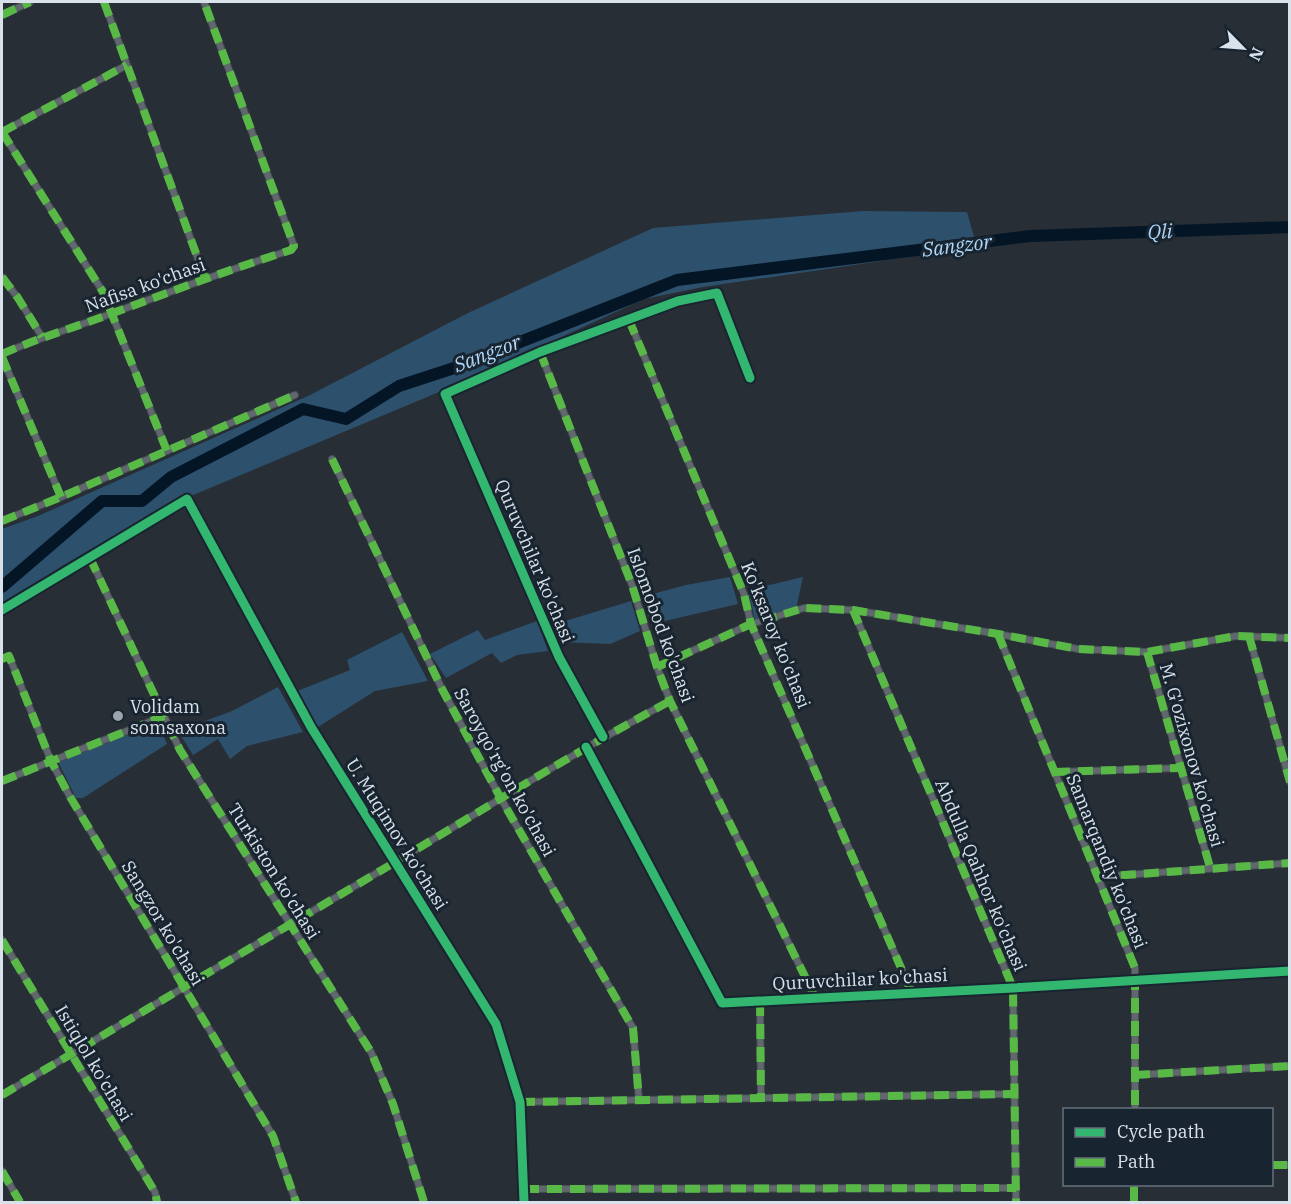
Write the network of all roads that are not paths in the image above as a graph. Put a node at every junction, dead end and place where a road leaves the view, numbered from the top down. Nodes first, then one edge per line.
1 (30, 2) edge
2 (104, 2) edge
3 (204, 2) edge
4 (2, 15) edge
5 (127, 65) junction
6 (2, 132) edge
7 (2, 277) edge
8 (205, 278) junction
9 (111, 314) junction
10 (629, 320) junction
11 (42, 337) junction
12 (540, 352) junction
13 (2, 356) edge
14 (750, 378) dead end
15 (296, 395) dead end
16 (167, 451) junction
17 (332, 459) dead end
18 (61, 497) junction
19 (2, 521) edge
20 (90, 558) junction
21 (2, 610) edge
22 (853, 610) junction
23 (751, 624) junction
24 (998, 634) junction
25 (1249, 636) junction
26 (1290, 638) edge
27 (1147, 652) junction
28 (2, 659) edge
29 (657, 667) junction
30 (670, 701) junction
31 (164, 716) junction
32 (603, 737) junction
33 (586, 747) junction
34 (51, 762) junction
35 (1180, 768) junction
36 (1055, 772) junction
37 (2, 781) edge
38 (1290, 782) edge
39 (500, 797) junction
40 (395, 862) junction
41 (1290, 862) edge
42 (1209, 867) junction
43 (1098, 877) junction
44 (290, 924) junction
45 (2, 940) edge
46 (1290, 971) edge
47 (1135, 981) junction
48 (185, 988) junction
49 (1013, 988) junction
50 (912, 993) junction
51 (814, 999) junction
52 (760, 1001) junction
53 (71, 1054) junction
54 (1290, 1066) edge
55 (1135, 1075) junction
56 (1014, 1094) junction
57 (2, 1095) edge
58 (760, 1098) junction
59 (639, 1100) junction
60 (520, 1102) junction
61 (1135, 1108) edge
62 (1273, 1165) edge
63 (1290, 1165) edge
64 (2, 1171) edge
65 (1134, 1186) edge
66 (1016, 1188) junction
67 (524, 1189) junction
68 (20, 1203) edge
69 (157, 1203) edge
70 (297, 1203) edge
71 (424, 1203) edge
72 (524, 1203) edge
73 (1016, 1203) edge
74 (1134, 1203) edge

1 - 4 street
2 - 5 street
3 - 8 street, Nafisa ko'chasi
5 - 6 street
5 - 8 street
6 - 9 street
7 - 11 street
8 - 9 street, Nafisa ko'chasi
9 - 11 street, Nafisa ko'chasi
9 - 16 street
10 - 12 street
10 - 14 street
10 - 23 street, Ko'ksaroy ko'chasi
11 - 13 street, Nafisa ko'chasi
12 - 29 street, Islomobod ko'chasi
12 - 32 street, Quruvchilar ko'chasi
13 - 18 street
15 - 16 street
16 - 18 street
17 - 39 street, Saroyqo'rg'on ko'chasi
18 - 19 street
20 - 21 street
20 - 31 street, Turkiston ko'chasi
20 - 40 street, U. Muqimov ko'chasi
22 - 23 street
22 - 24 street
22 - 49 street, Abdulla Qahhor ko'chasi
23 - 29 street
23 - 50 street, Ko'ksaroy ko'chasi
24 - 27 street
24 - 36 street, Samarqandiy ko'chasi
25 - 26 street
25 - 27 street
25 - 38 street
27 - 35 street, M. G'ozixonov ko'chasi
28 - 34 street, Sangzor ko'chasi
29 - 30 street, Islomobod ko'chasi
30 - 32 street
30 - 51 street, Islomobod ko'chasi
31 - 34 street
31 - 44 street, Turkiston ko'chasi
32 - 33 street
33 - 39 street
33 - 52 street, Quruvchilar ko'chasi
34 - 37 street
34 - 48 street, Sangzor ko'chasi
35 - 36 street
35 - 42 street, M. G'ozixonov ko'chasi
36 - 43 street, Samarqandiy ko'chasi
39 - 40 street
39 - 59 street, Saroyqo'rg'on ko'chasi
40 - 44 street
40 - 60 street, U. Muqimov ko'chasi
41 - 42 street
42 - 43 street
43 - 47 street, Samarqandiy ko'chasi
44 - 48 street
44 - 71 street, Turkiston ko'chasi
45 - 53 street, Istiqlol ko'chasi
46 - 47 street, Quruvchilar ko'chasi
47 - 49 street, Quruvchilar ko'chasi
47 - 55 street, Samarqandiy ko'chasi
48 - 53 street
48 - 70 street, Sangzor ko'chasi
49 - 50 street, Quruvchilar ko'chasi
49 - 56 street, Abdulla Qahhor ko'chasi
50 - 51 street, Quruvchilar ko'chasi
51 - 52 street, Quruvchilar ko'chasi
52 - 58 street
53 - 57 street
53 - 69 street, Istiqlol ko'chasi
54 - 55 street
55 - 61 street, Samarqandiy ko'chasi
56 - 58 street
56 - 66 street, Abdulla Qahhor ko'chasi
58 - 59 street
59 - 60 street
60 - 67 street, U. Muqimov ko'chasi
62 - 63 street
64 - 68 street
65 - 74 street
66 - 67 street
66 - 73 street, Abdulla Qahhor ko'chasi
67 - 72 street, U. Muqimov ko'chasi

